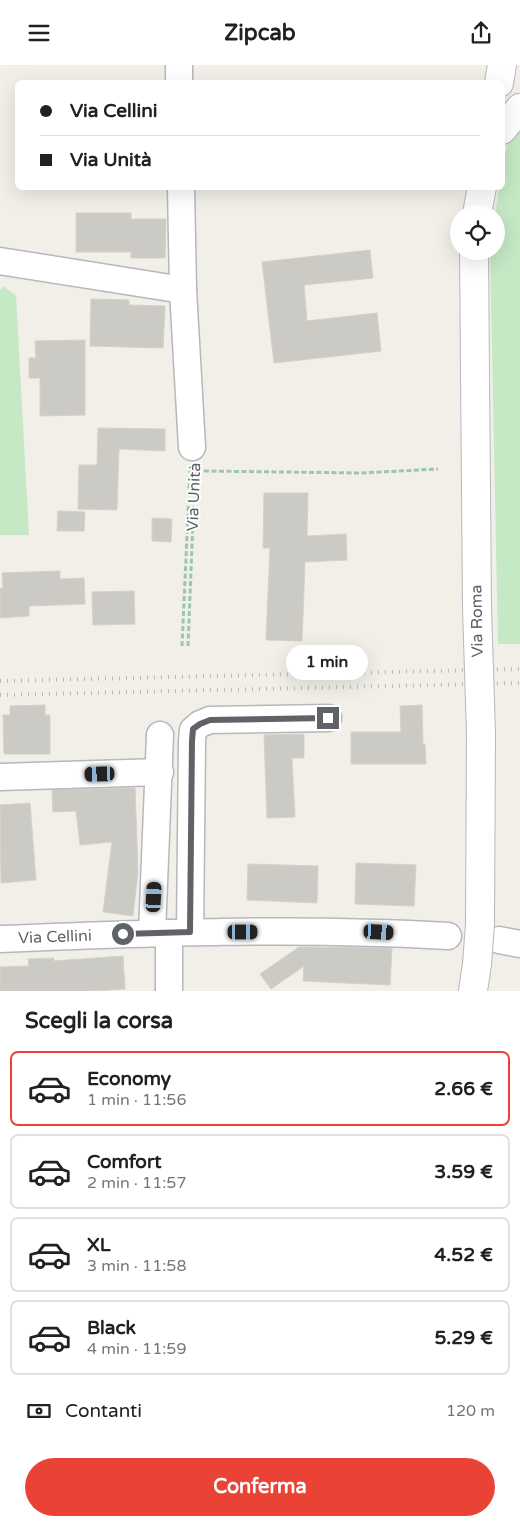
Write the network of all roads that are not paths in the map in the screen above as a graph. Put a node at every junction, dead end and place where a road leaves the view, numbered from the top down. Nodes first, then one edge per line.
1 (179, 65) edge
2 (502, 65) edge
3 (179, 80) edge
4 (500, 80) edge
5 (520, 108) edge
6 (505, 126) edge
7 (181, 190) edge
8 (481, 190) edge
9 (479, 205) edge
10 (474, 260) edge
11 (0, 261) edge
12 (183, 289) junction
13 (192, 447) road end
14 (328, 718) dead end
15 (160, 735) dead end
16 (160, 772) junction
17 (0, 777) edge
18 (171, 933) junction
19 (448, 936) dead end
20 (500, 936) edge
21 (0, 939) edge
22 (169, 991) edge
23 (473, 991) edge

1 - 3 street
2 - 4 street
5 - 6 street
7 - 12 street, Via Unità
8 - 9 street
10 - 20 street, Via Roma, bridge
11 - 12 street
12 - 13 street, Via Unità
14 - 18 street
15 - 16 street
16 - 17 street
16 - 18 street
18 - 19 street, Via Cellini
18 - 21 street, Via Cellini
18 - 22 street
20 - 23 street, Via Roma, bridge

